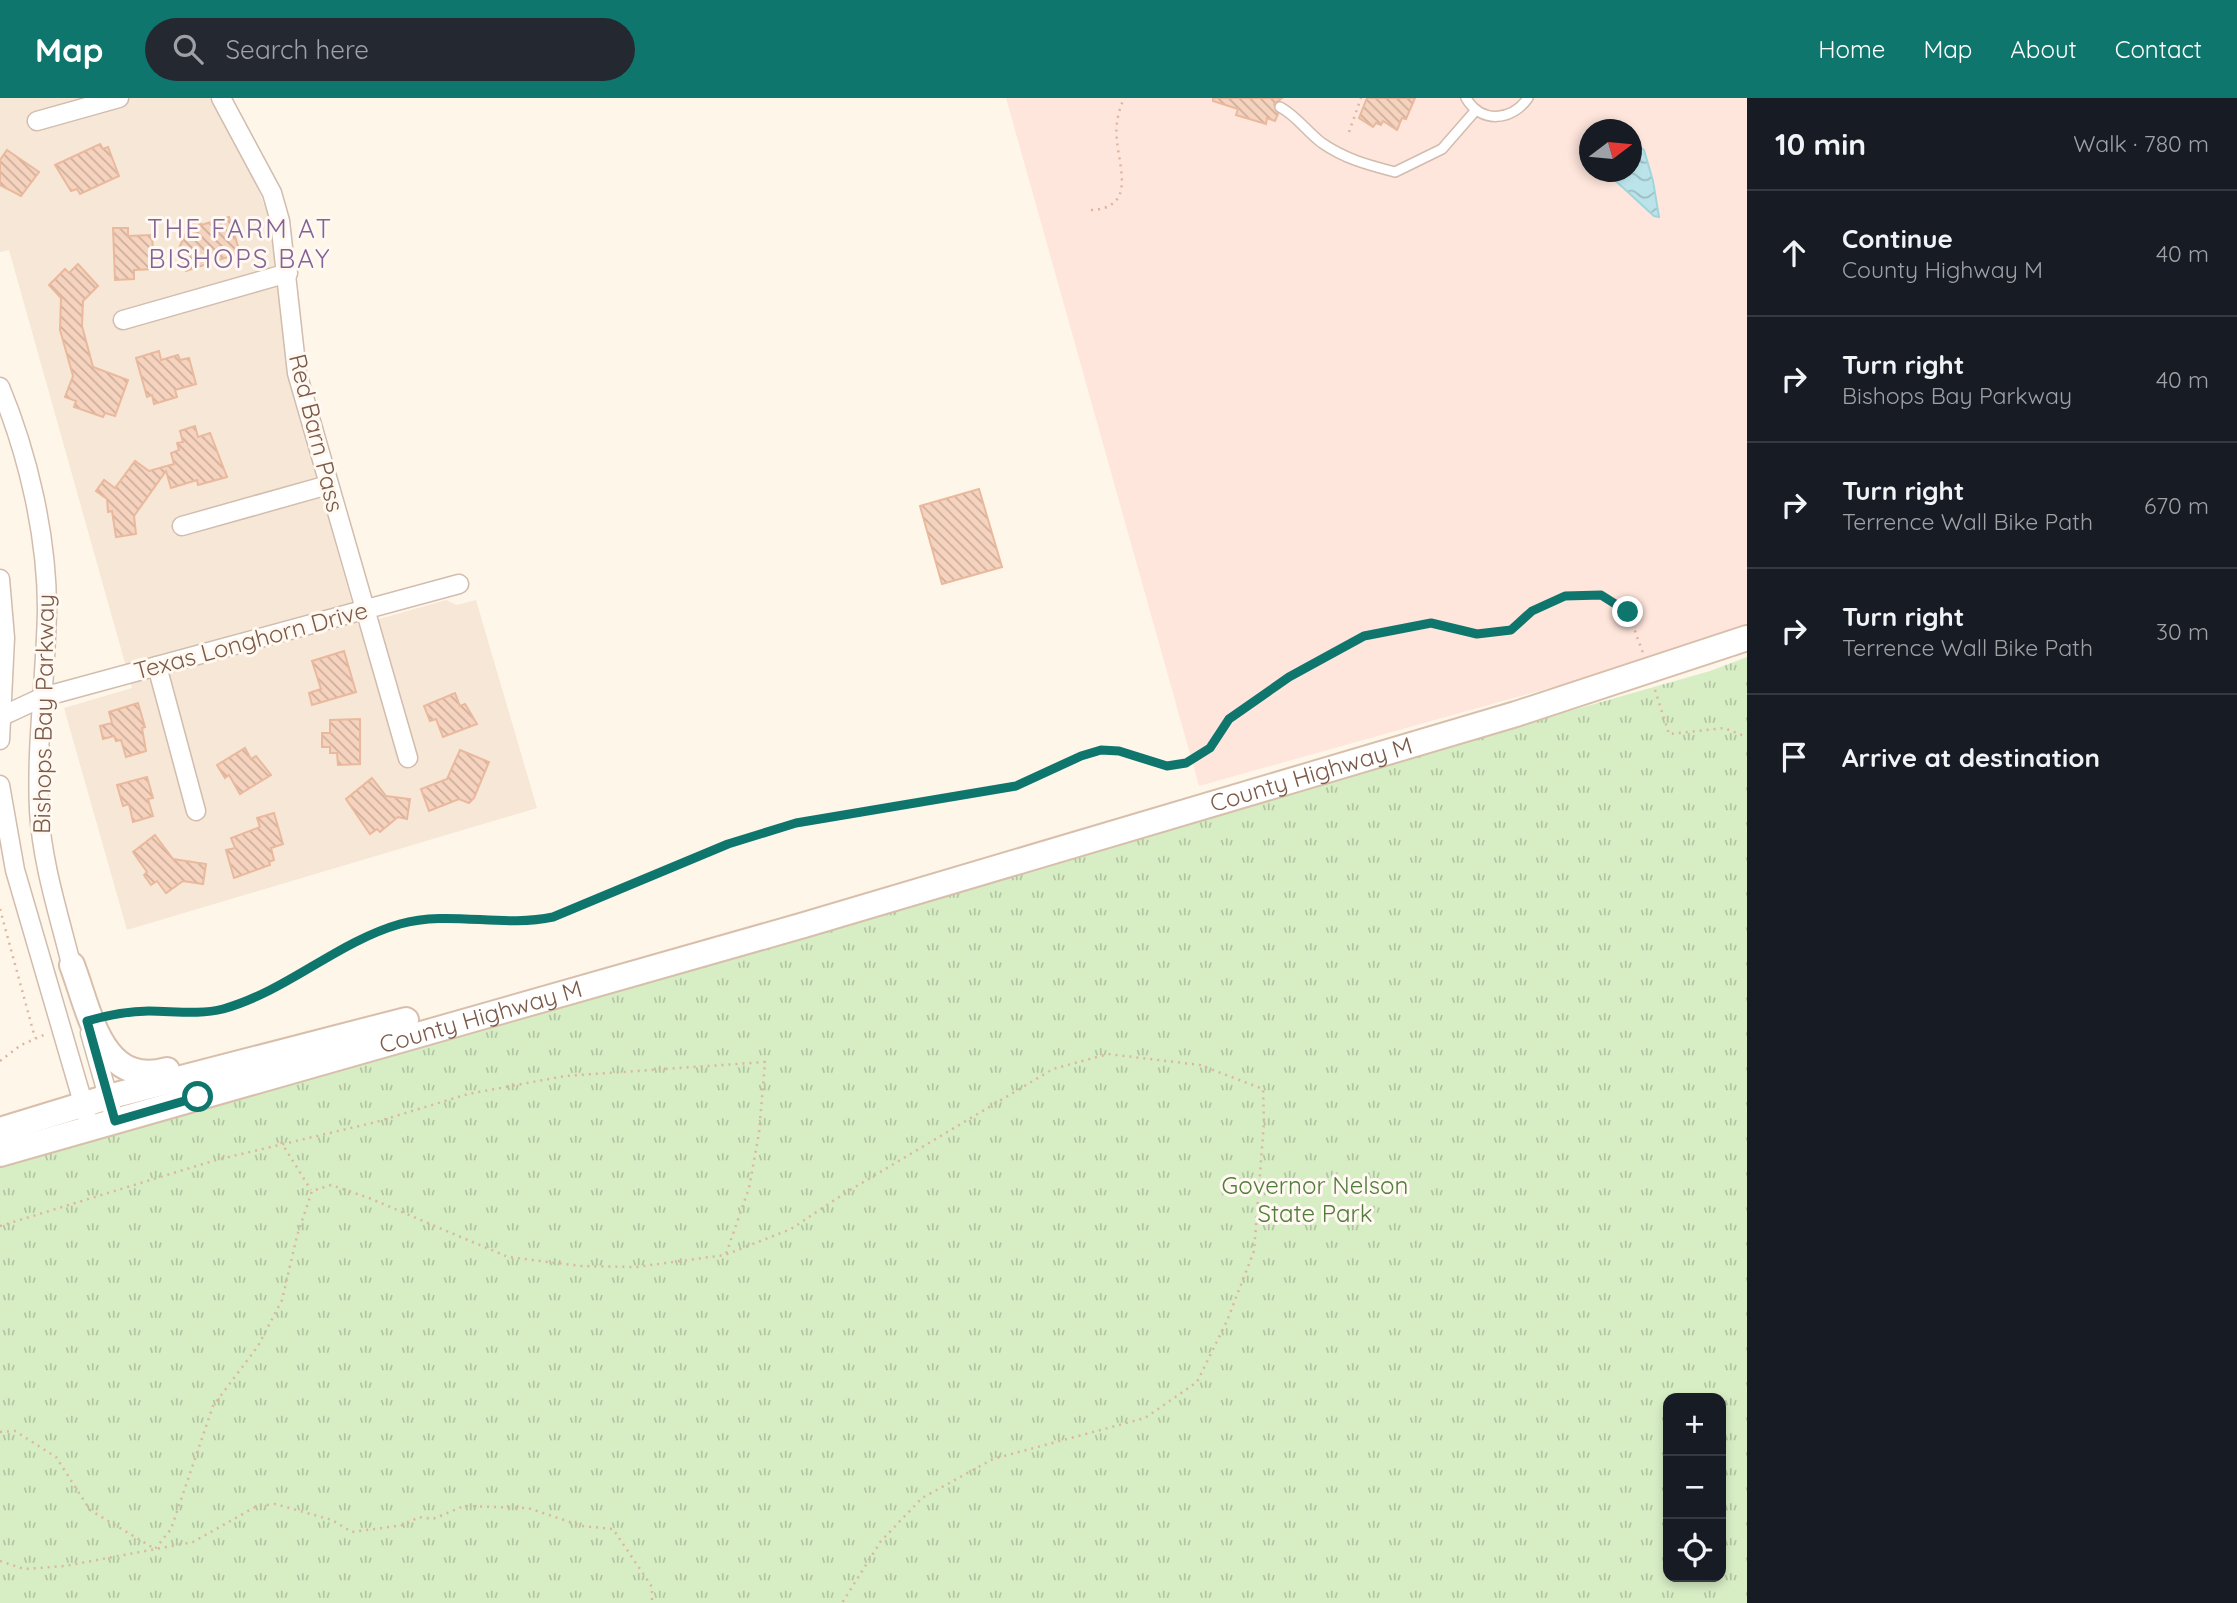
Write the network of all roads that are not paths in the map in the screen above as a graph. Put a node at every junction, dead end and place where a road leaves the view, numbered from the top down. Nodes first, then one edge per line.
1 (119, 98) edge
2 (221, 98) edge
3 (1466, 98) edge
4 (1528, 98) edge
5 (1280, 107) dead end
6 (1476, 110) junction
7 (37, 121) dead end
8 (288, 273) junction
9 (123, 320) dead end
10 (0, 387) edge
11 (328, 485) junction
12 (182, 526) dead end
13 (0, 579) edge
14 (459, 584) dead end
15 (365, 611) junction
16 (1747, 638) edge
17 (1747, 648) edge
18 (157, 666) junction
19 (1652, 671) junction
20 (43, 697) junction
21 (1, 716) edge
22 (0, 740) edge
23 (408, 758) dead end
24 (0, 785) edge
25 (196, 811) dead end
26 (963, 876) junction
27 (72, 965) junction
28 (380, 1027) junction
29 (83, 1104) junction
30 (111, 1109) junction
31 (90, 1128) junction
32 (0, 1130) edge
33 (0, 1154) edge

1 - 7 street
2 - 8 street, Red Barn Pass
3 - 6 lane
4 - 6 lane
5 - 6 lane
8 - 9 street
8 - 11 street, Red Barn Pass
10 - 20 street, Bishops Bay Parkway
11 - 12 street
11 - 15 street, Red Barn Pass
13 - 21 street, Bishops Bay Parkway
14 - 15 street, Texas Longhorn Drive
15 - 18 street, Texas Longhorn Drive
15 - 23 street, Red Barn Pass
16 - 19 main road, County Highway M
17 - 19 main road, County Highway M
18 - 20 street, Texas Longhorn Drive
18 - 25 street
19 - 26 main road, County Highway M
20 - 21 street, Texas Longhorn Drive
20 - 27 street, Bishops Bay Parkway
21 - 22 street, Bishops Bay Parkway
24 - 29 street, Bishops Bay Parkway
26 - 28 main road, County Highway M
26 - 30 main road, County Highway M
27 - 28 main road
27 - 30 street, Bishops Bay Parkway
28 - 30 main road, County Highway M
29 - 30 main road, County Highway M
29 - 31 street, Bishops Bay Parkway
29 - 32 main road, County Highway M
30 - 31 main road, County Highway M
31 - 33 main road, County Highway M

